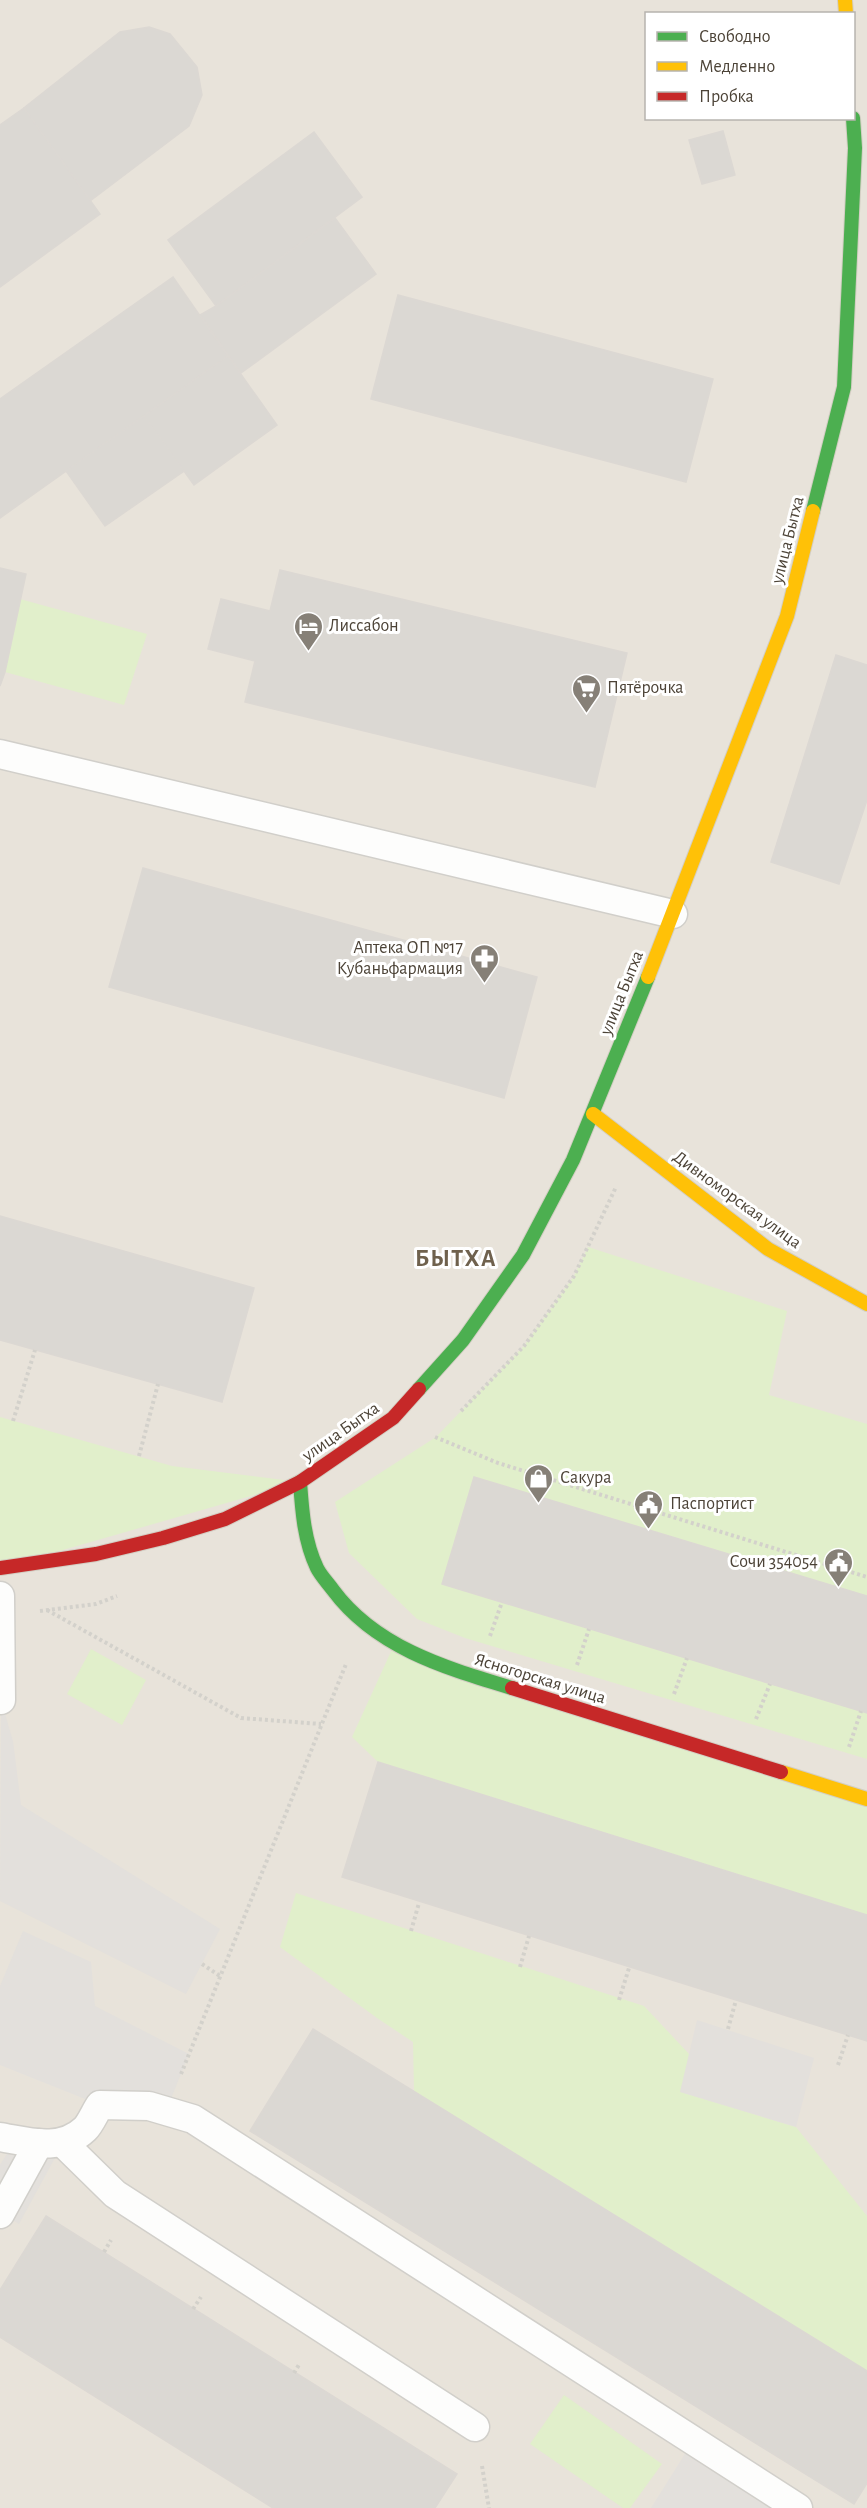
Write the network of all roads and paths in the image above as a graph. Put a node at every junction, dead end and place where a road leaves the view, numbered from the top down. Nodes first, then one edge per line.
1 (853, 120) edge
2 (0, 754) edge
3 (673, 914) junction
4 (593, 1114) junction
5 (867, 1304) edge
6 (34, 1350) dead end
7 (158, 1384) dead end
8 (393, 1418) junction
9 (13, 1421) dead end
10 (139, 1456) dead end
11 (300, 1482) junction
12 (0, 1568) edge
13 (867, 1577) edge
14 (0, 1596) edge
15 (501, 1602) dead end
16 (345, 1606) junction
17 (47, 1610) dead end
18 (589, 1629) dead end
19 (488, 1644) dead end
20 (687, 1658) dead end
21 (575, 1671) dead end
22 (770, 1684) dead end
23 (1, 1700) edge
24 (672, 1700) dead end
25 (861, 1711) dead end
26 (321, 1724) junction
27 (754, 1725) dead end
28 (847, 1753) dead end
29 (867, 1799) edge
30 (419, 1903) dead end
31 (411, 1931) dead end
32 (529, 1936) dead end
33 (202, 1964) dead end
34 (520, 1967) dead end
35 (629, 1968) dead end
36 (220, 1976) junction
37 (619, 2000) dead end
38 (736, 2000) dead end
39 (728, 2029) dead end
40 (848, 2035) dead end
41 (838, 2066) dead end
42 (166, 2111) junction
43 (0, 2137) edge
44 (51, 2143) junction
45 (0, 2214) edge
46 (475, 2427) dead end
47 (798, 2508) edge

1 - 3 street, улица Бытха
2 - 3 lane
3 - 4 street, улица Бытха
4 - 5 street, Дивноморская улица
4 - 8 street, улица Бытха
6 - 9 path
7 - 10 path
8 - 11 street, улица Бытха
8 - 13 path
11 - 12 street, улица Бытха
11 - 16 street, Ясногорская улица
14 - 23 lane
15 - 19 path
16 - 26 path
16 - 29 street, Ясногорская улица
17 - 26 path
18 - 21 path
20 - 24 path
22 - 27 path
25 - 28 path
26 - 36 path
30 - 31 path
32 - 34 path
33 - 36 path
35 - 37 path
36 - 42 path
38 - 39 path
40 - 41 path
42 - 44 lane
42 - 47 lane
43 - 44 lane
44 - 45 lane
44 - 46 lane

